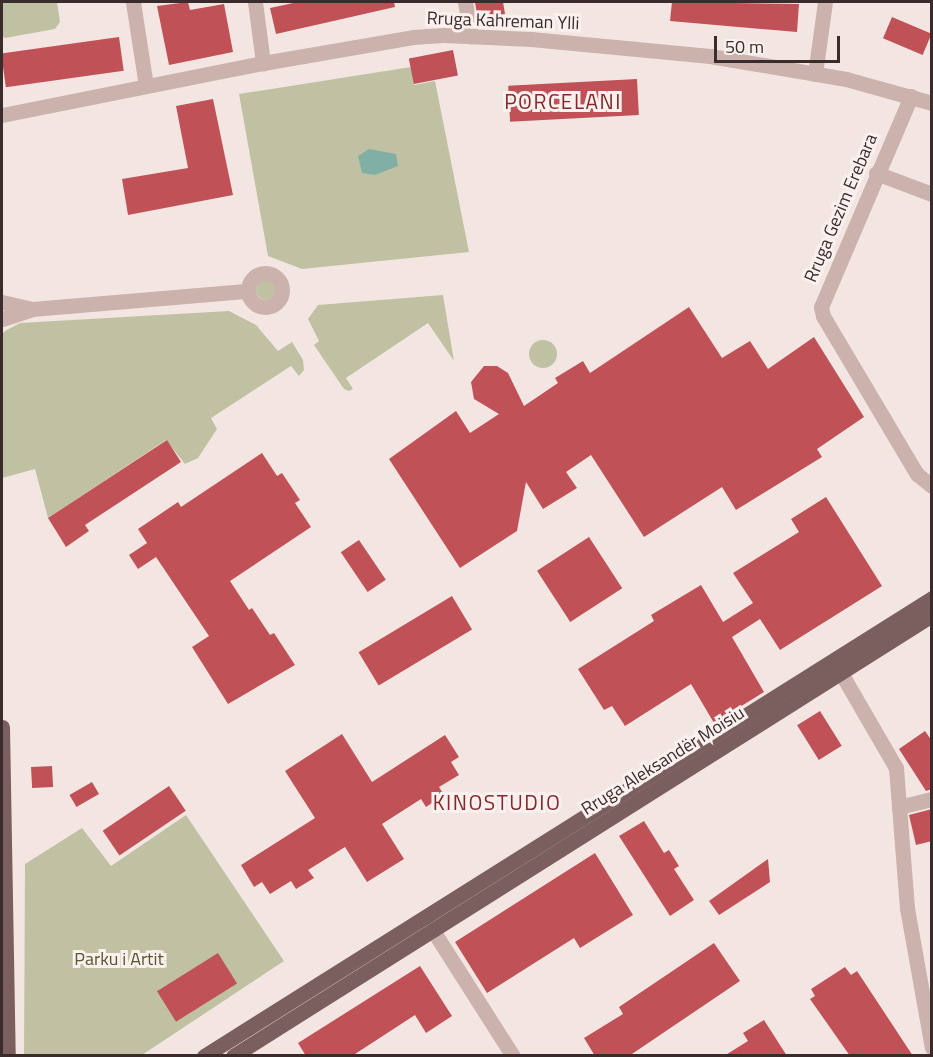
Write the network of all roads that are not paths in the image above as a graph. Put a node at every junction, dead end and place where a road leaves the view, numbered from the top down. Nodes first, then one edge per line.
1 (133, 2) edge
2 (255, 2) edge
3 (465, 2) edge
4 (825, 2) edge
5 (471, 36) junction
6 (262, 63) junction
7 (815, 74) junction
8 (146, 86) junction
9 (910, 96) junction
10 (932, 104) edge
11 (2, 115) edge
12 (876, 173) junction
13 (932, 194) edge
14 (248, 291) dead end
15 (2, 302) edge
16 (32, 309) junction
17 (2, 319) edge
18 (932, 486) edge
19 (932, 598) edge
20 (932, 615) edge
21 (841, 673) junction
22 (2, 727) edge
23 (932, 799) edge
24 (899, 807) junction
25 (432, 929) junction
26 (932, 1048) edge
27 (8, 1056) edge
28 (204, 1056) edge
29 (233, 1056) edge
30 (513, 1056) edge

1 - 8 street
2 - 6 street
3 - 5 street
4 - 7 street
5 - 6 street, Rruga Kahreman Ylli
5 - 7 street, Rruga Kahreman Ylli
6 - 8 street, Rruga Kahreman Ylli
7 - 9 street, Rruga Kahreman Ylli
8 - 11 street, Rruga Kahreman Ylli
9 - 10 street, Rruga Kahreman Ylli
9 - 12 street, Rruga Gezim Erebara
12 - 13 street
12 - 18 street, Rruga Gezim Erebara
14 - 16 street
15 - 16 street
16 - 17 street
19 - 28 main road, Rruga Aleksandër Moisiu
20 - 21 main road, Rruga Aleksandër Moisiu
21 - 24 street
21 - 25 main road, Rruga Aleksandër Moisiu
22 - 27 main road
23 - 24 street
24 - 26 street
25 - 29 main road, Rruga Aleksandër Moisiu
25 - 30 street

